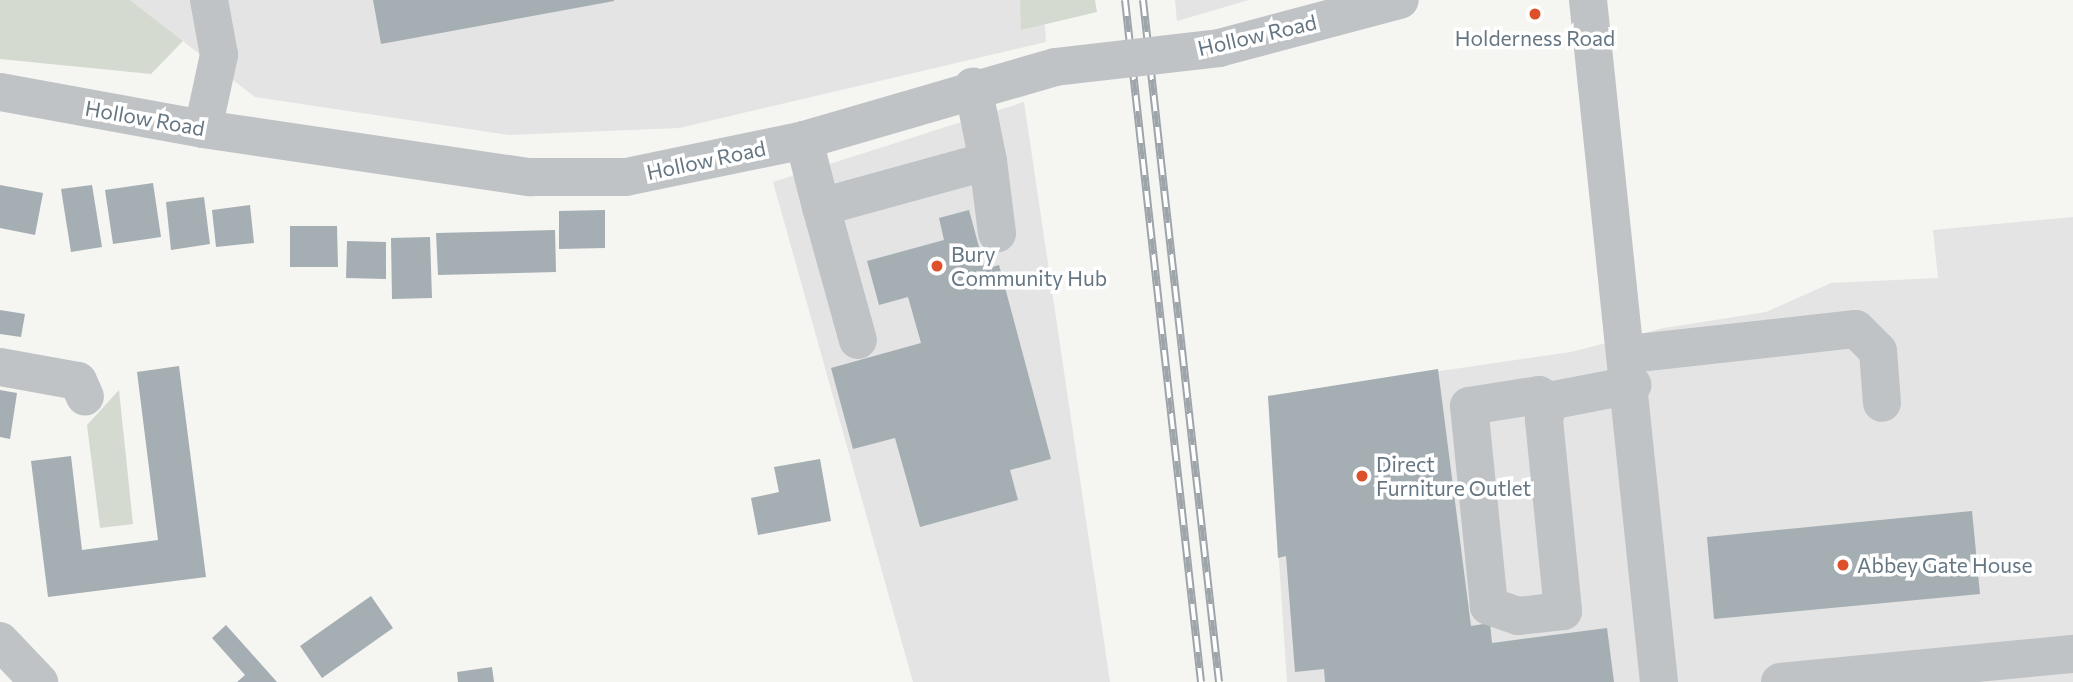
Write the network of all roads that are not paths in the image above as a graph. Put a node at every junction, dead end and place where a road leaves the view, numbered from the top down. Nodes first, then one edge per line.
1 (209, 0) edge
2 (1400, 0) edge
3 (1588, 0) edge
4 (973, 87) junction
5 (0, 92) edge
6 (203, 129) junction
7 (804, 140) junction
8 (988, 161) junction
9 (821, 207) junction
10 (997, 233) dead end
11 (858, 340) dead end
12 (0, 367) edge
13 (1630, 370) junction
14 (85, 397) dead end
15 (1549, 401) junction
16 (1882, 403) dead end
17 (0, 641) edge
18 (2073, 654) edge
19 (2015, 671) edge
20 (39, 682) edge
21 (1659, 682) edge
22 (1780, 682) edge

1 - 6 street
2 - 4 street, Hollow Road, bridge
3 - 13 street
4 - 7 street, Hollow Road
4 - 8 street
5 - 6 street, Hollow Road
6 - 7 street, Hollow Road
7 - 9 street
8 - 9 street
8 - 10 street
9 - 11 street
12 - 14 street
13 - 15 street
13 - 16 street
13 - 21 street
15 - 15 street
17 - 20 street
18 - 19 street
19 - 22 street

